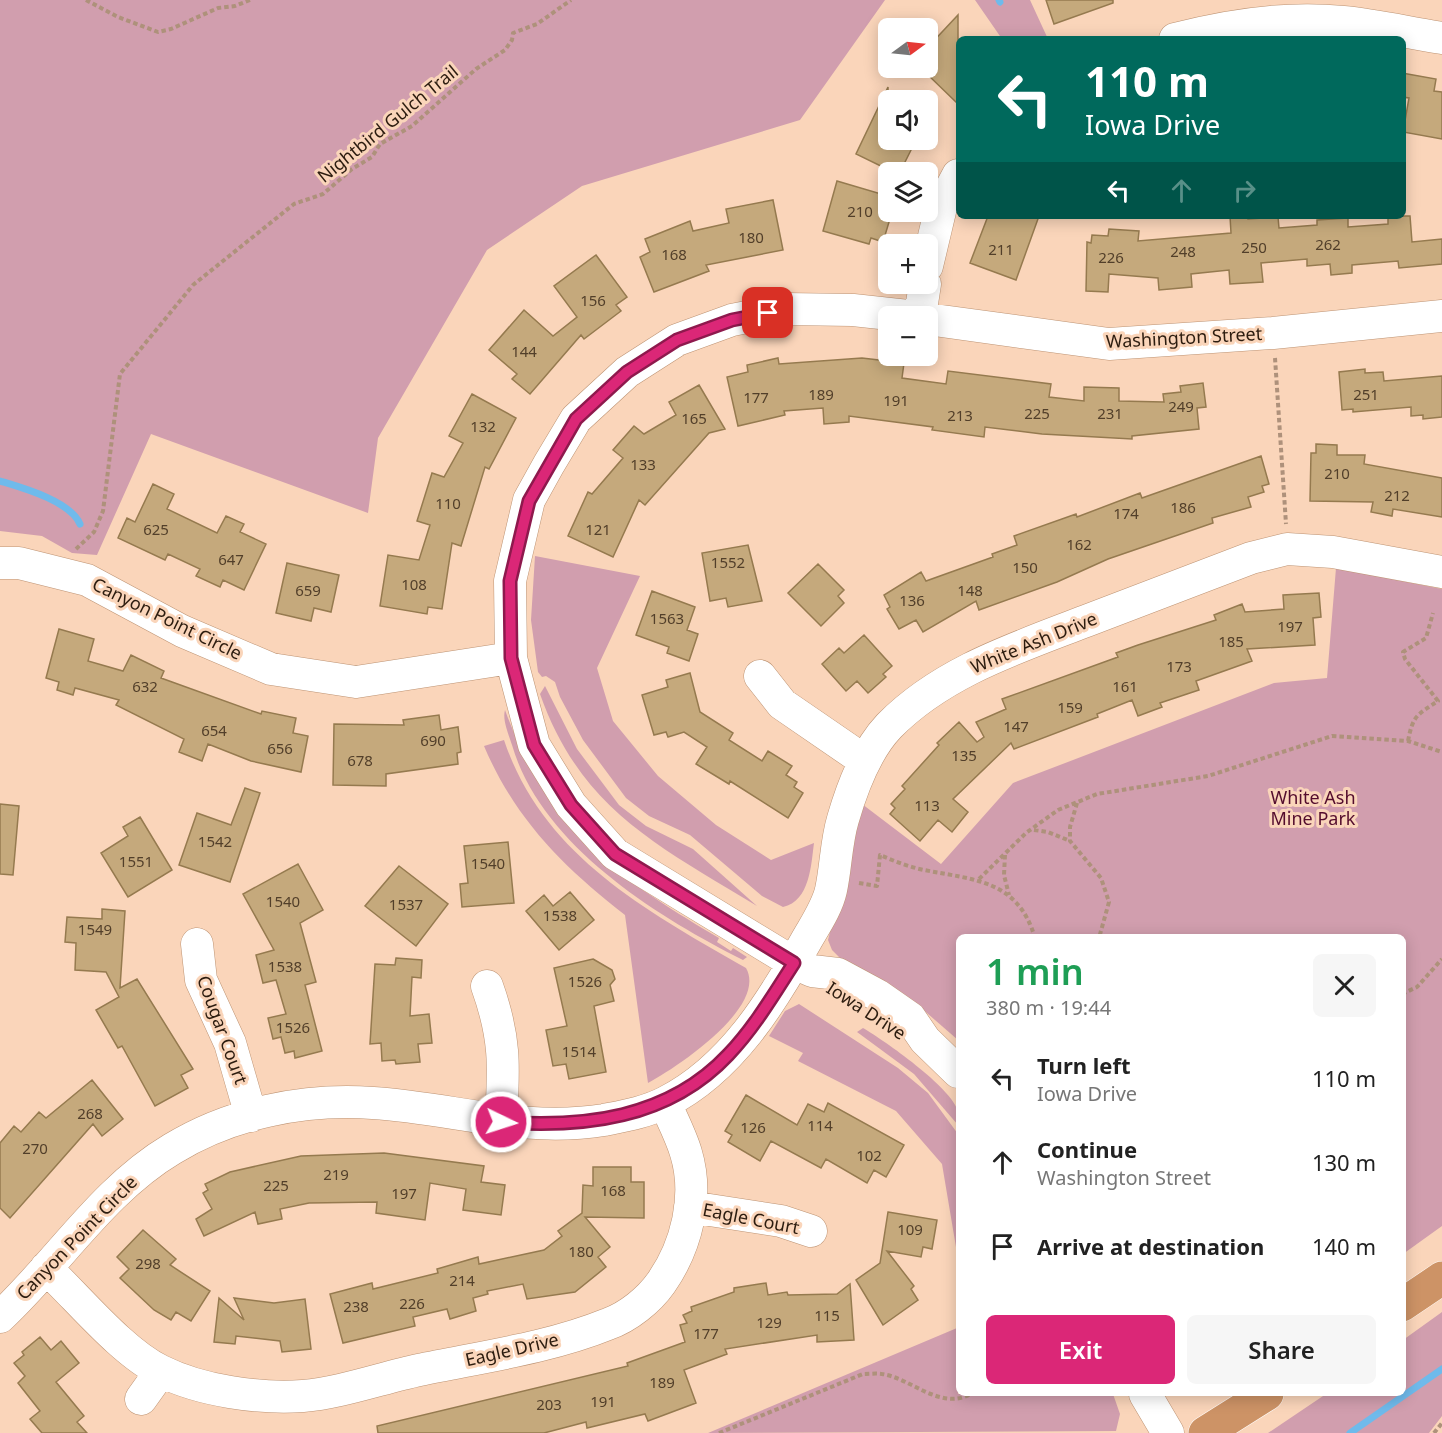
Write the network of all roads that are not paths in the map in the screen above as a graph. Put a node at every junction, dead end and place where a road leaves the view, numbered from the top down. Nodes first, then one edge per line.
1 (1189, 36) edge
2 (1442, 38) edge
3 (956, 179) edge
4 (935, 234) edge
5 (878, 314) edge
6 (1442, 315) edge
7 (938, 321) edge
8 (0, 563) edge
9 (1442, 572) edge
10 (511, 658) junction
11 (760, 676) dead end
12 (865, 761) junction
13 (197, 944) dead end
14 (803, 967) junction
15 (487, 986) dead end
16 (956, 1070) edge
17 (665, 1103) junction
18 (251, 1116) junction
19 (501, 1122) junction
20 (690, 1207) junction
21 (811, 1231) dead end
22 (46, 1268) junction
23 (1442, 1278) edge
24 (1406, 1302) edge
25 (0, 1317) edge
26 (161, 1371) junction
27 (1145, 1396) edge
28 (1264, 1396) edge
29 (141, 1399) dead end
30 (1168, 1433) edge
31 (1205, 1433) edge

1 - 2 street
3 - 4 street
5 - 10 street
6 - 7 street, Washington Street
8 - 10 street, Canyon Point Circle
9 - 12 street, White Ash Drive
10 - 14 street, Iowa Drive
11 - 12 street
12 - 14 street, White Ash Drive
13 - 18 street, Cougar Court
14 - 16 street, Iowa Drive
14 - 17 street, Canyon Point Circle
15 - 19 street
17 - 19 street, Canyon Point Circle
17 - 20 street, Eagle Drive
18 - 19 street, Canyon Point Circle
18 - 22 street, Canyon Point Circle
20 - 21 street, Eagle Court
20 - 26 street, Eagle Drive
22 - 25 street, Canyon Point Circle
22 - 26 street, Eagle Drive
23 - 24 highway
26 - 29 street
27 - 30 street
28 - 31 highway

